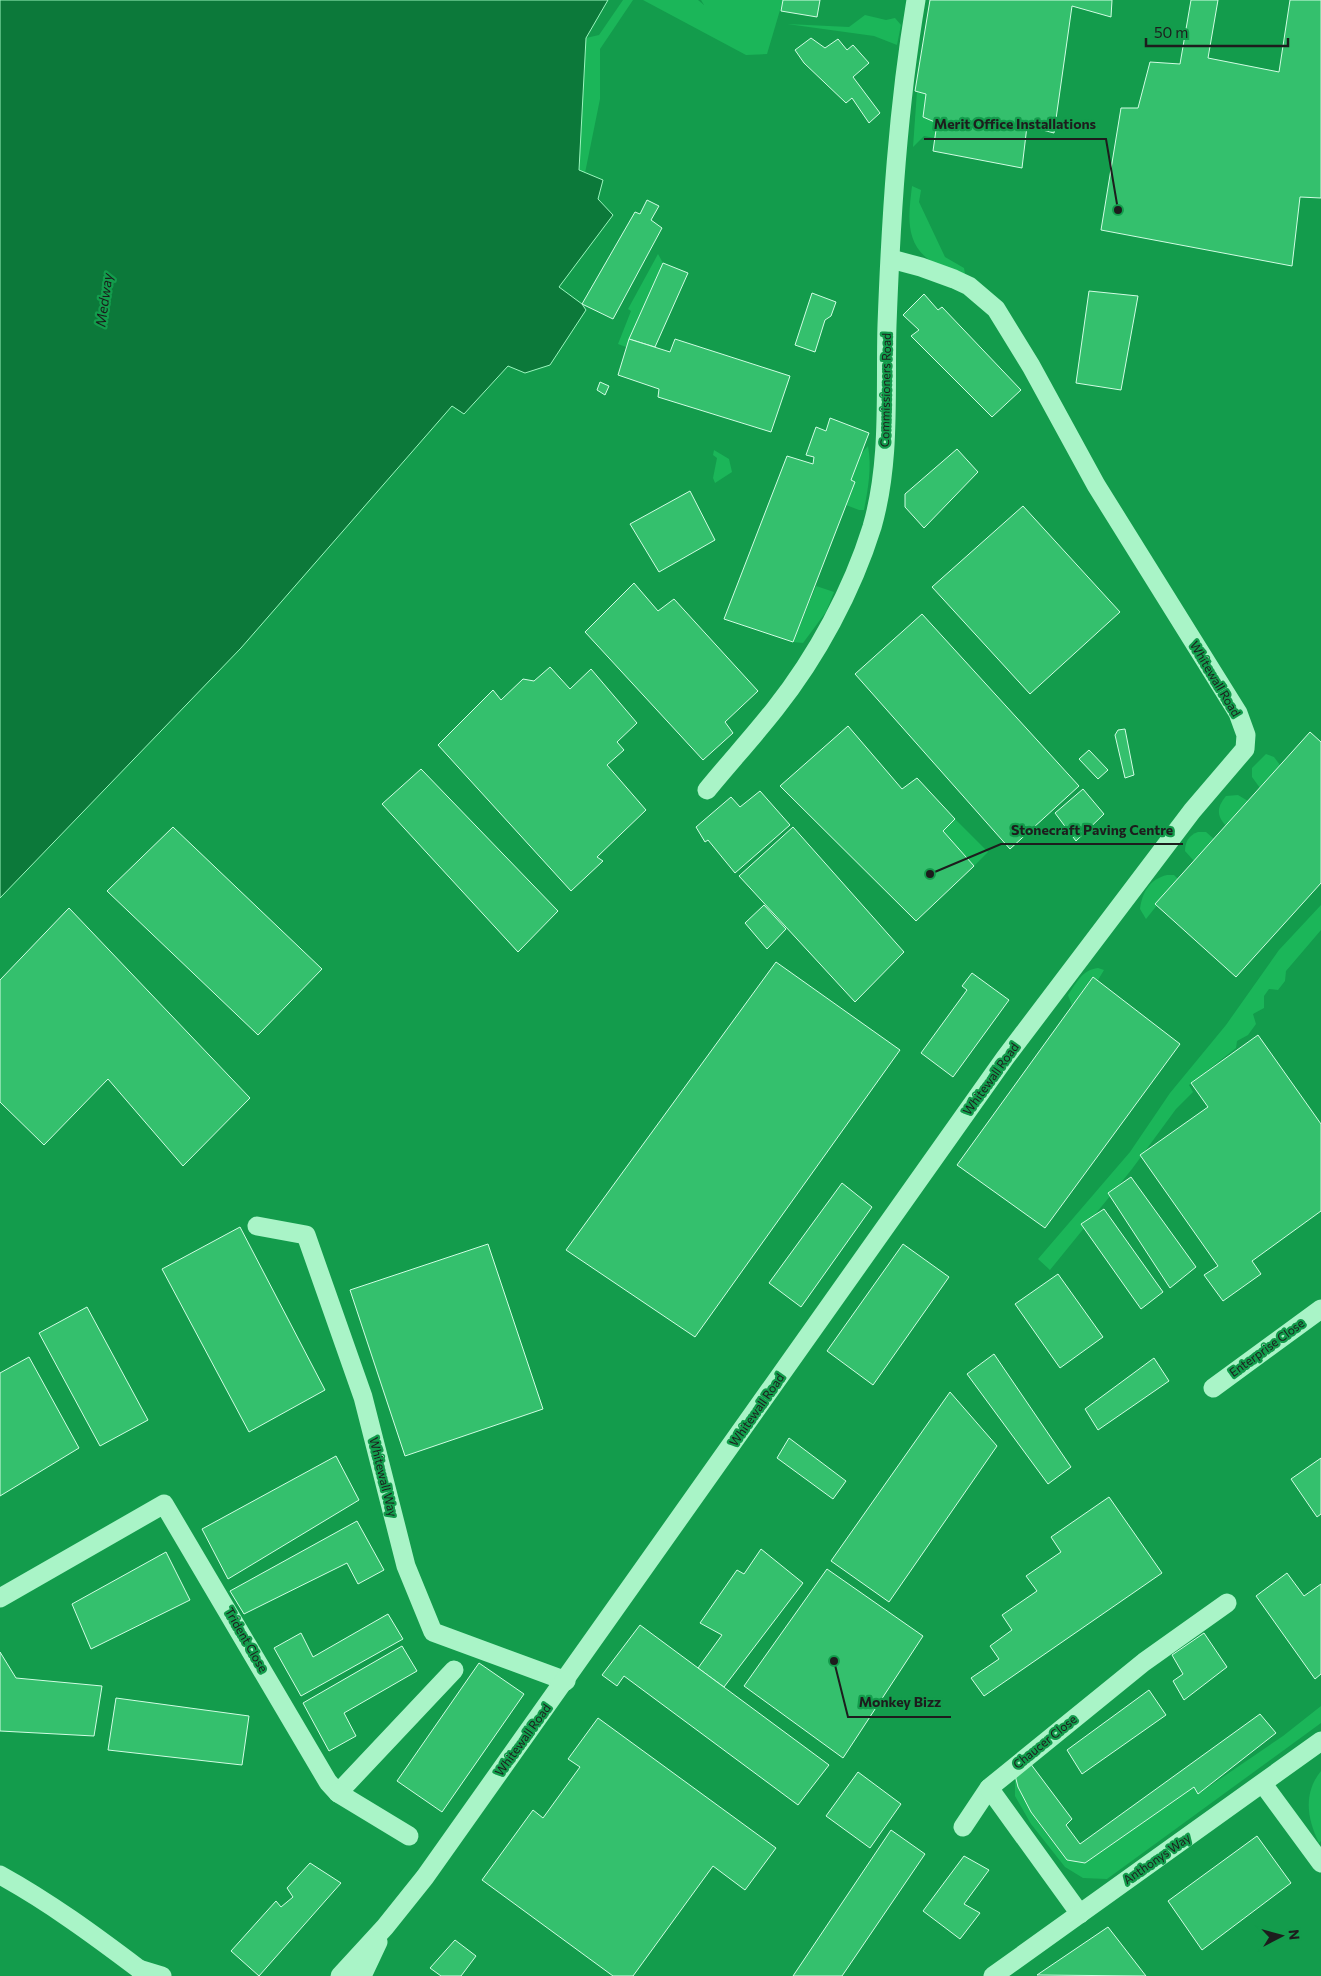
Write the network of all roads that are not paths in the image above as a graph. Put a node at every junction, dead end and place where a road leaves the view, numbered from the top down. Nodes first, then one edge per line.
1 (916, 0) edge
2 (892, 259) junction
3 (707, 790) dead end
4 (257, 1226) dead end
5 (1321, 1309) edge
6 (1213, 1388) dead end
7 (0, 1598) edge
8 (1227, 1603) dead end
9 (454, 1670) dead end
10 (566, 1681) junction
11 (1321, 1741) edge
12 (1263, 1784) junction
13 (989, 1788) junction
14 (338, 1793) junction
15 (963, 1827) dead end
16 (410, 1836) dead end
17 (1321, 1863) edge
18 (0, 1875) edge
19 (1080, 1914) junction
20 (385, 1927) junction
21 (141, 1972) edge
22 (162, 1976) edge
23 (340, 1976) edge
24 (362, 1976) edge
25 (993, 1976) edge

1 - 2 street, Commissioners Road
2 - 3 street, Commissioners Road
2 - 10 street, Whitewall Road
4 - 10 street, Whitewall Way
5 - 6 street, Enterprise Close
7 - 14 street, Trident Close
8 - 13 street, Chaucer Close
9 - 14 street
10 - 20 street, Whitewall Road
11 - 12 street, Anthonys Way
12 - 17 street
12 - 19 street, Anthonys Way
13 - 15 street, Chaucer Close
13 - 19 street
14 - 16 street
18 - 21 street
19 - 25 street, Anthonys Way
20 - 23 street, Whitewall Road
20 - 24 street, Whitewall Road
21 - 22 street

